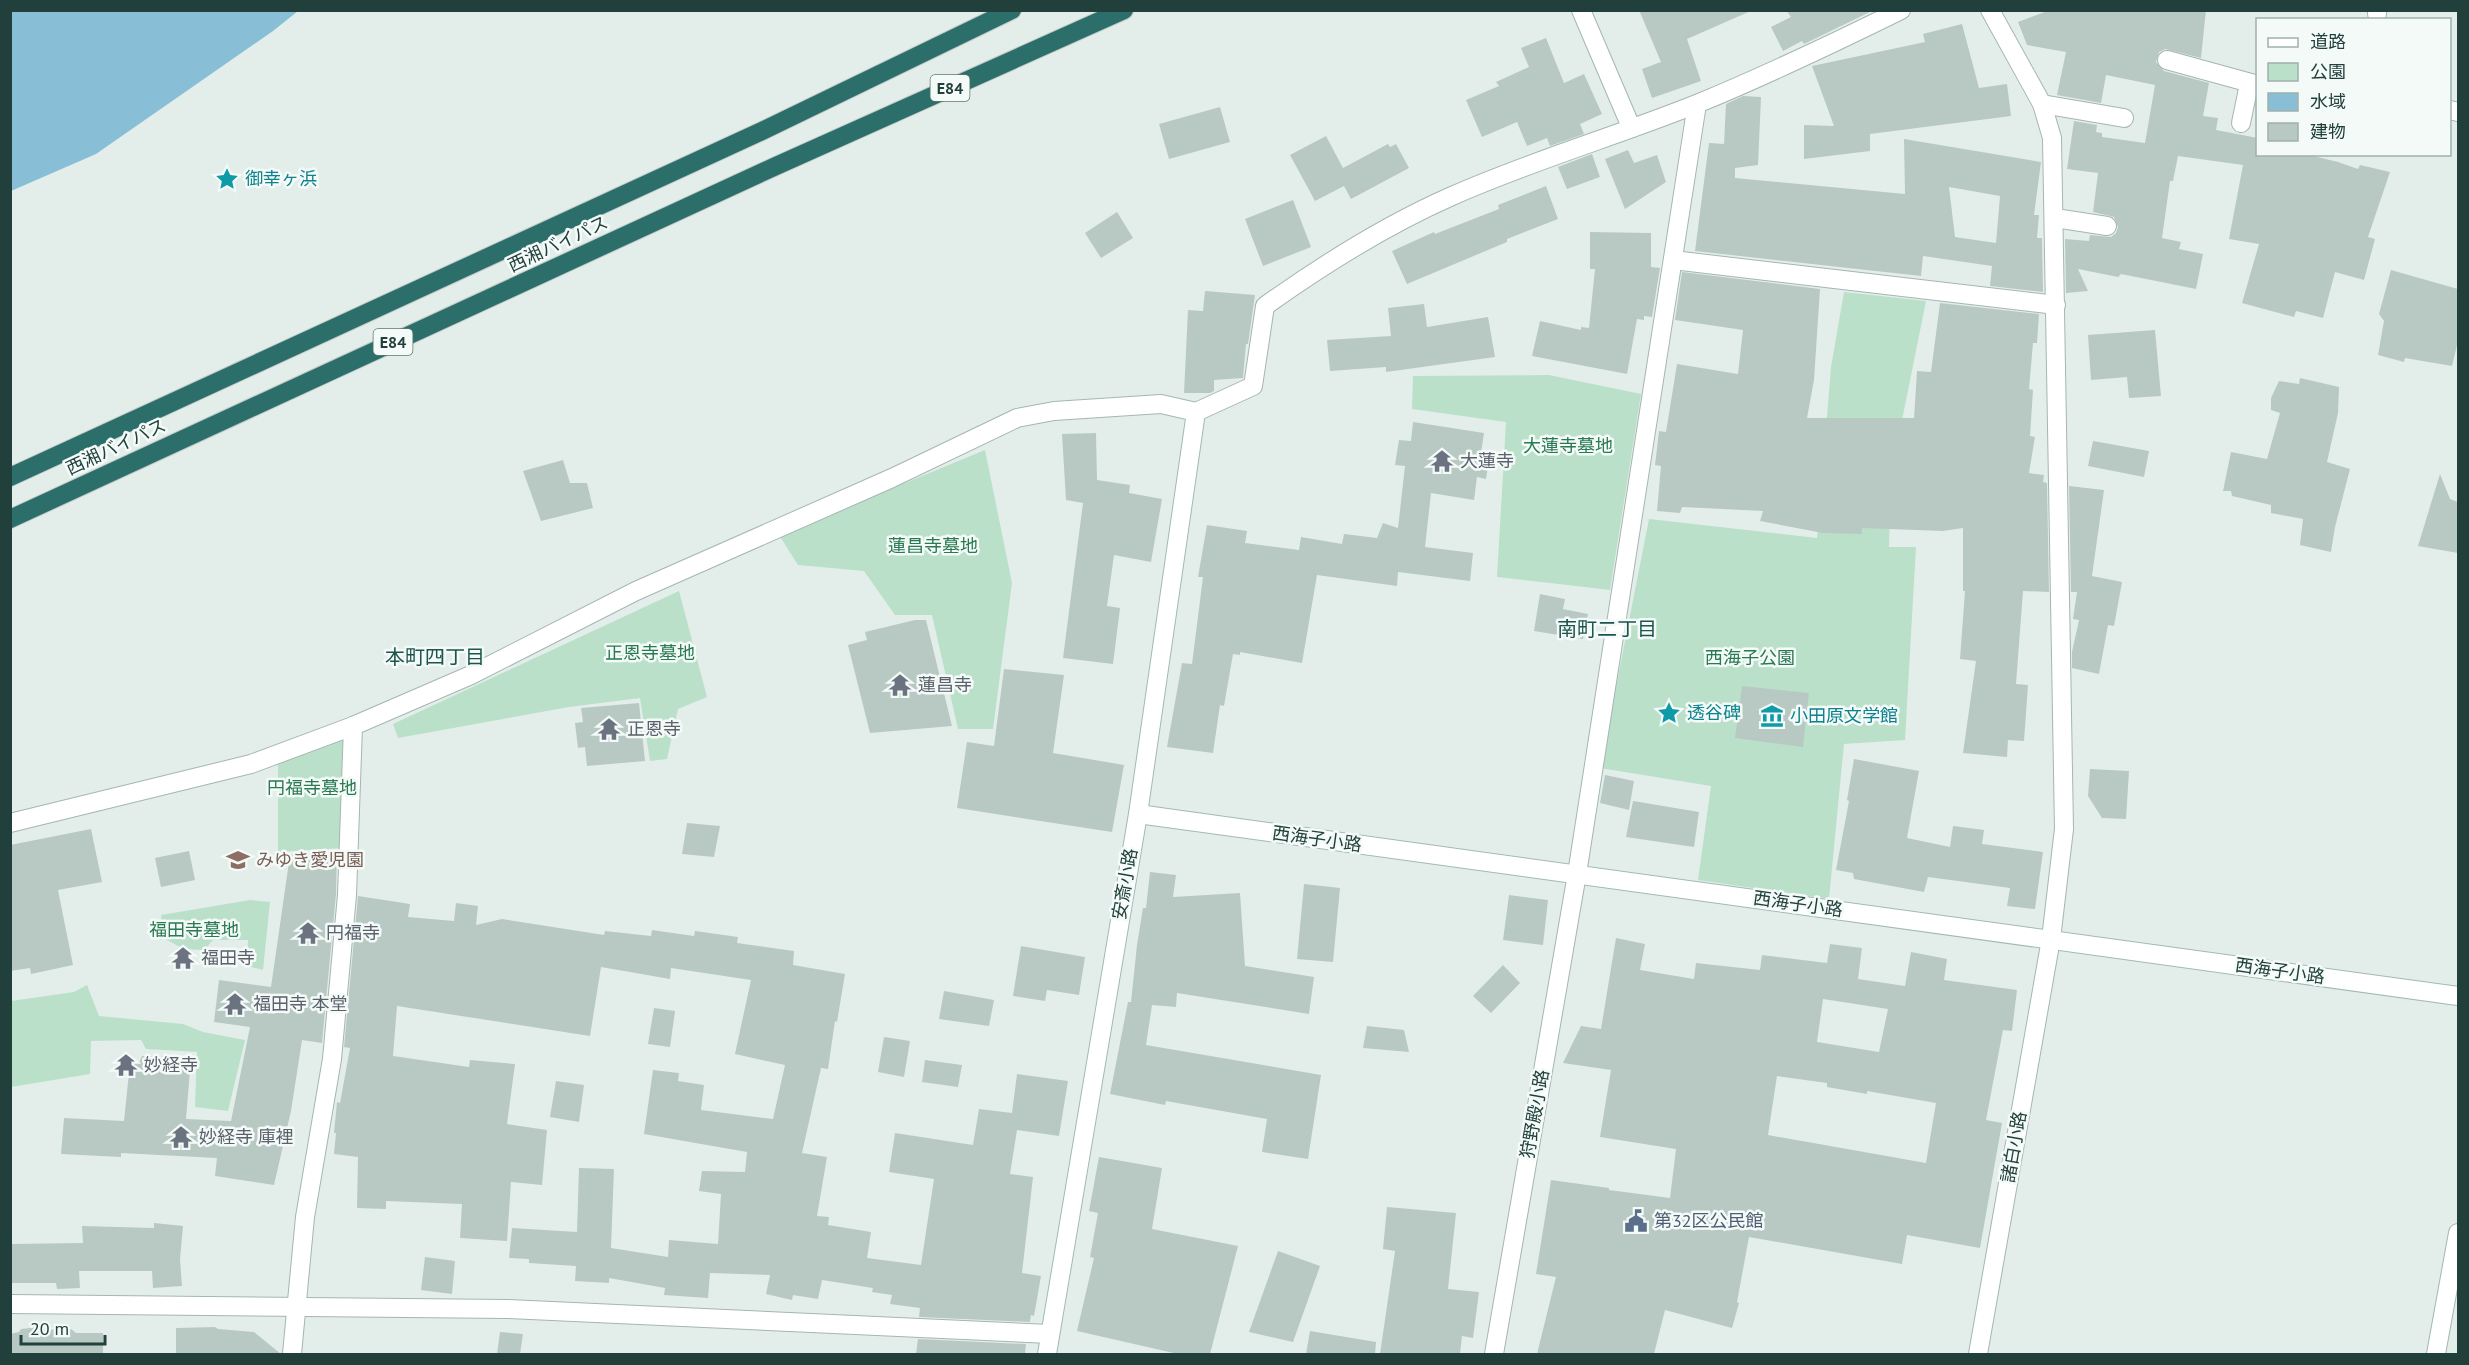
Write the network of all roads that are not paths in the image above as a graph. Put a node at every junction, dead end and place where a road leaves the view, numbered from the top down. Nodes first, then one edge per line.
1 (1012, 10) edge
2 (1124, 10) edge
3 (1581, 10) edge
4 (1900, 10) edge
5 (1990, 10) edge
6 (2167, 60) dead end
7 (2253, 85) edge
8 (1697, 104) junction
9 (2042, 104) junction
10 (2124, 118) dead end
11 (2241, 123) dead end
12 (1631, 128) junction
13 (2055, 218) junction
14 (2107, 226) dead end
15 (1673, 260) junction
16 (2056, 305) junction
17 (1196, 412) junction
18 (10, 477) edge
19 (10, 519) edge
20 (353, 726) junction
21 (1138, 814) junction
22 (10, 823) edge
23 (1576, 874) junction
24 (2051, 939) junction
25 (2458, 996) edge
26 (2458, 1233) edge
27 (10, 1304) edge
28 (295, 1307) junction
29 (1050, 1334) junction
30 (292, 1354) edge
31 (1047, 1354) edge
32 (1494, 1354) edge
33 (1978, 1354) edge
34 (2436, 1354) edge

1 - 18 highway, 西湘バイパス / E84
2 - 19 highway, 西湘バイパス / E84
3 - 12 street
4 - 8 street
5 - 9 street, 諸白小路
6 - 7 street
7 - 11 street
8 - 12 street
8 - 15 street, 狩野殿小路
9 - 10 street
9 - 13 street, 諸白小路
12 - 17 street
13 - 14 street
13 - 16 street, 諸白小路
15 - 16 street
15 - 23 street, 狩野殿小路
16 - 24 street, 諸白小路
17 - 20 street
17 - 21 street, 安斎小路
20 - 22 street
20 - 28 street
21 - 23 street, 西海子小路
21 - 29 street, 安斎小路
23 - 24 street, 西海子小路
23 - 32 street, 狩野殿小路
24 - 25 street, 西海子小路
24 - 33 street, 諸白小路
26 - 34 street
27 - 28 street
28 - 29 street
28 - 30 street
29 - 31 street, 安斎小路

